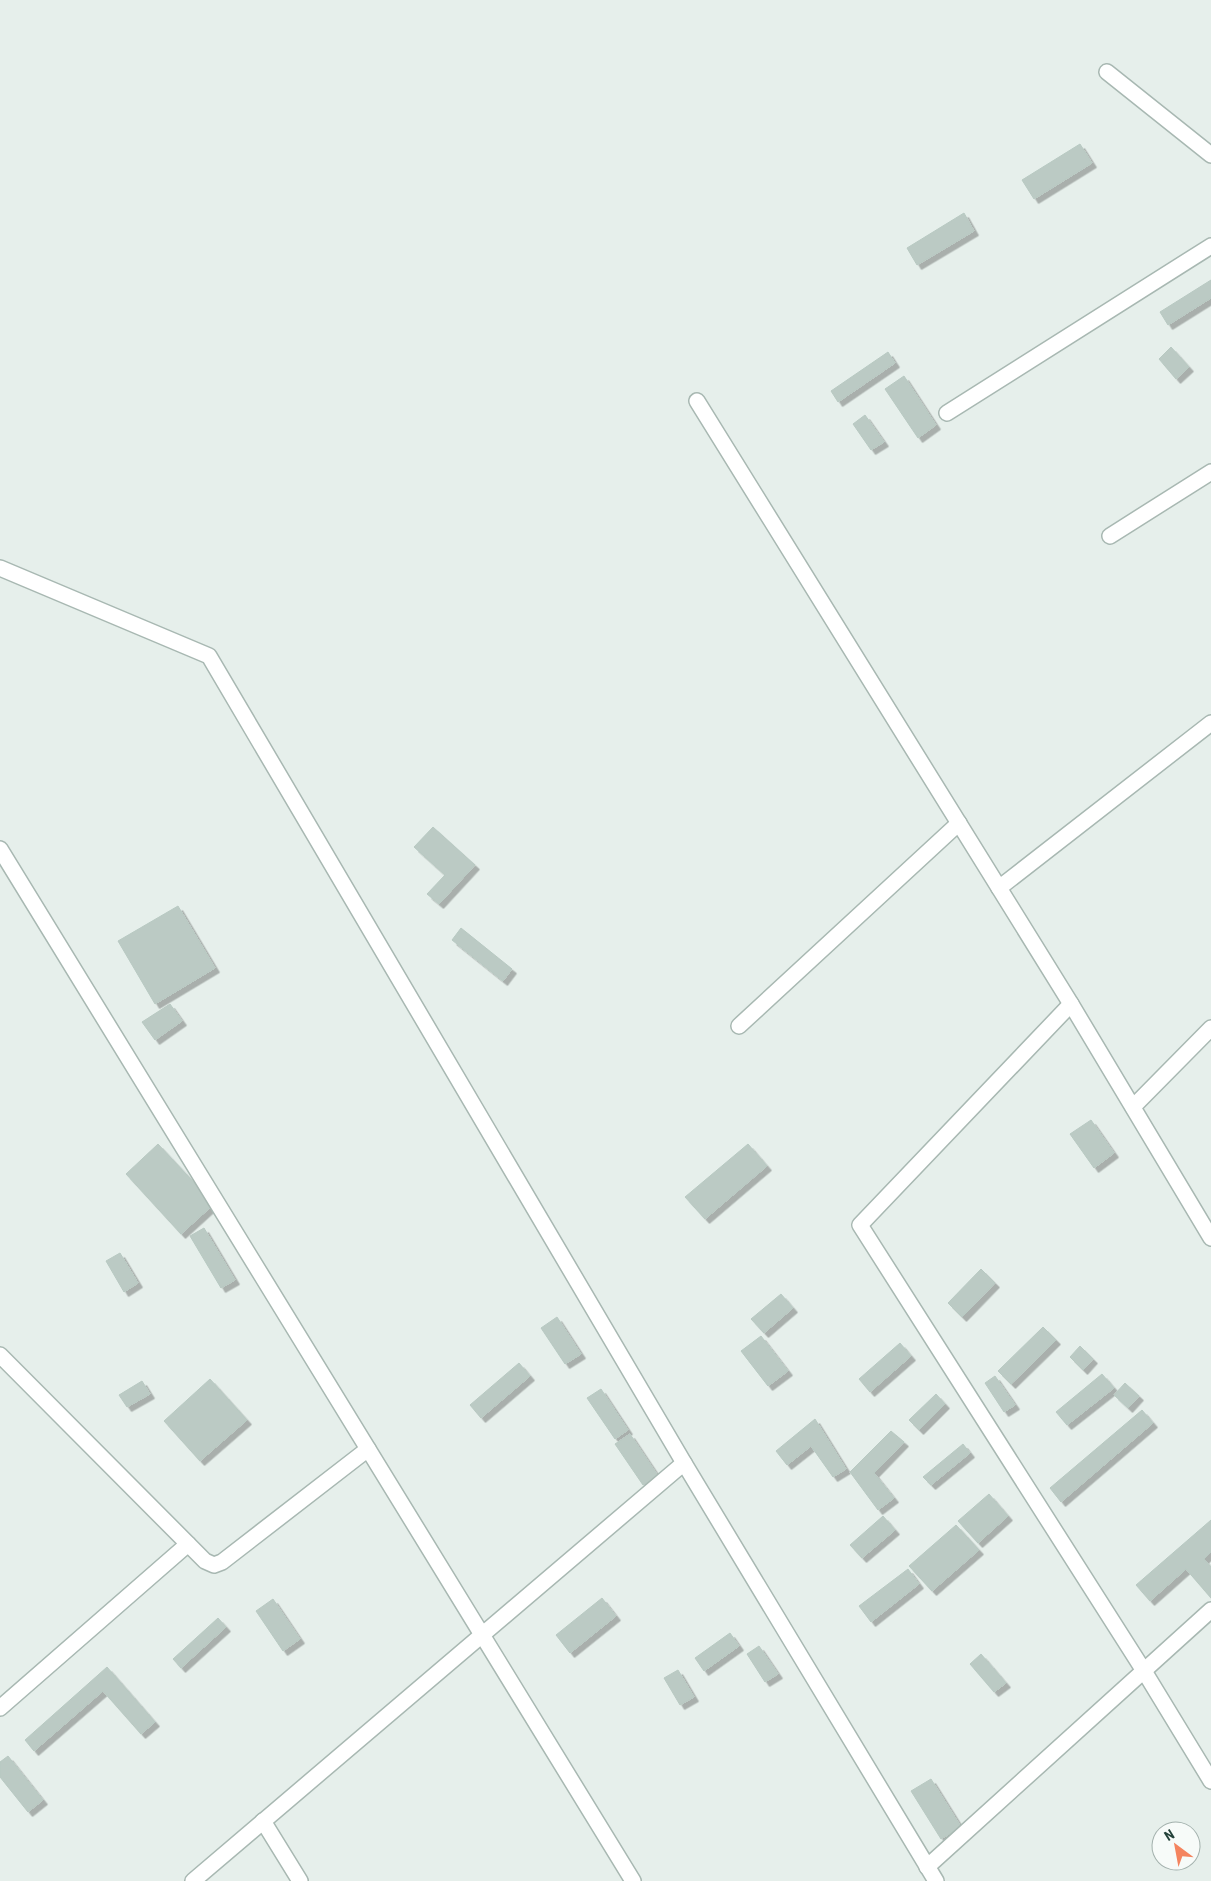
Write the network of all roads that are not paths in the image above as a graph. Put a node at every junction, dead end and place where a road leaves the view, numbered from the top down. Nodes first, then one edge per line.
1 (1107, 72) dead end
2 (1211, 155) edge
3 (1211, 246) edge
4 (697, 401) dead end
5 (947, 414) dead end
6 (1211, 472) edge
7 (1110, 536) dead end
8 (0, 568) edge
9 (1211, 723) edge
10 (959, 823) junction
11 (0, 849) edge
12 (999, 888) junction
13 (1071, 1004) junction
14 (739, 1026) dead end
15 (1211, 1028) edge
16 (1133, 1107) junction
17 (1211, 1238) edge
18 (0, 1355) edge
19 (368, 1449) junction
20 (684, 1463) junction
21 (188, 1544) junction
22 (1211, 1610) edge
23 (482, 1635) junction
24 (1144, 1671) junction
25 (0, 1708) edge
26 (1211, 1781) edge
27 (264, 1821) junction
28 (927, 1867) junction
29 (193, 1881) edge
30 (300, 1881) edge
31 (633, 1881) edge
32 (936, 1881) edge

1 - 2 street
3 - 5 street
4 - 10 street
6 - 7 street
8 - 20 street
9 - 12 street
10 - 12 street
10 - 14 street
11 - 19 street
12 - 13 street
13 - 16 street
13 - 24 street
15 - 16 street
16 - 17 street
18 - 21 street
19 - 21 street
19 - 23 street
20 - 23 street
20 - 28 street
21 - 25 street
22 - 24 street
23 - 27 street
23 - 31 street
24 - 26 street
24 - 28 street
27 - 29 street
27 - 30 street
28 - 32 street

